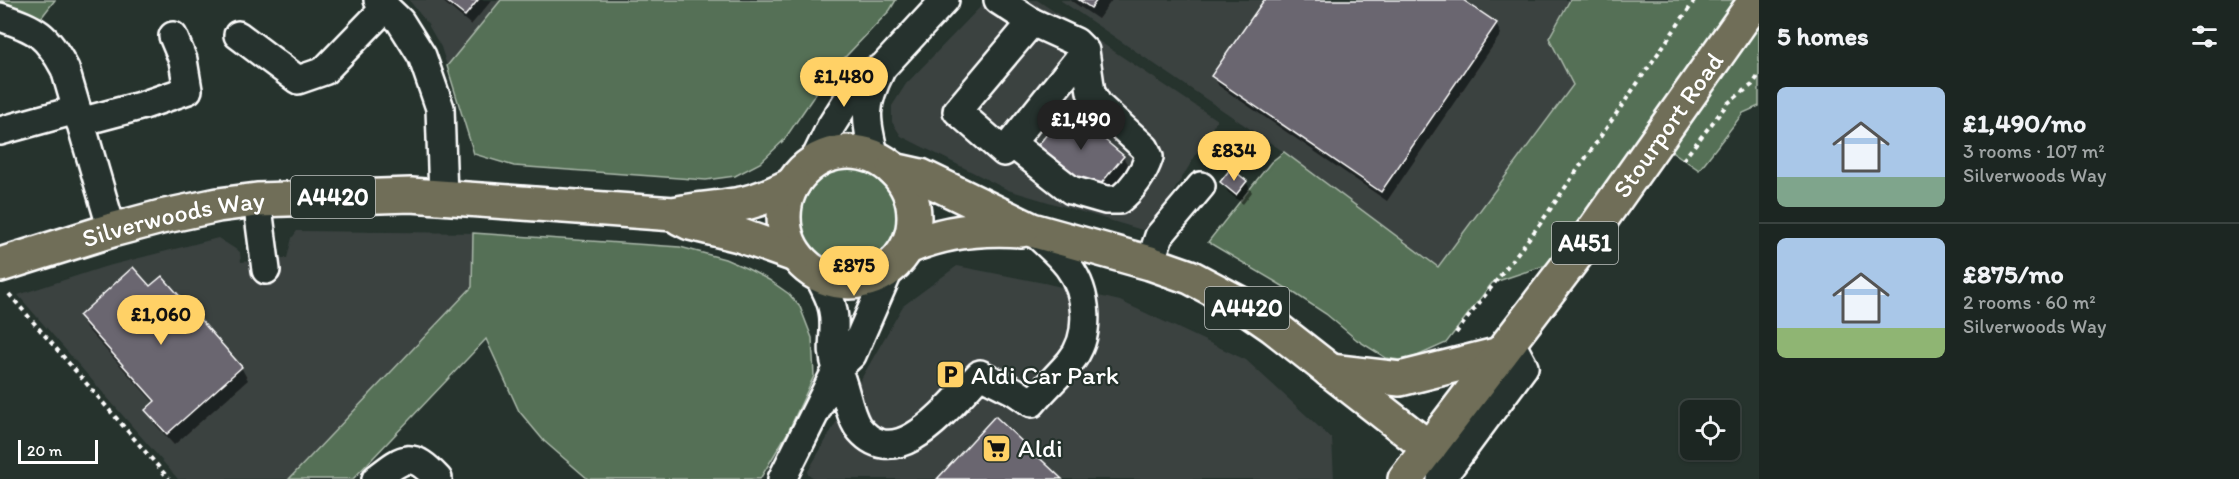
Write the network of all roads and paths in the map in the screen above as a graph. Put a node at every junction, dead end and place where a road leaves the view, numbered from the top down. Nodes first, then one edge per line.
1 (945, 0) edge
2 (998, 0) edge
3 (1695, 0) edge
4 (1756, 0) edge
5 (382, 4) edge
6 (0, 17) edge
7 (1032, 21) junction
8 (238, 35) dead end
9 (173, 36) dead end
10 (1085, 51) junction
11 (883, 67) junction
12 (1759, 81) edge
13 (1752, 85) dead end
14 (78, 116) junction
15 (0, 131) edge
16 (1011, 143) junction
17 (884, 164) junction
18 (803, 174) junction
19 (1201, 186) dead end
20 (443, 197) junction
21 (257, 200) junction
22 (674, 214) junction
23 (112, 230) junction
24 (1032, 230) junction
25 (899, 258) junction
26 (1150, 263) junction
27 (807, 265) junction
28 (266, 270) dead end
29 (3, 276) edge
30 (1453, 338) dead end
31 (1505, 348) junction
32 (837, 369) junction
33 (1328, 370) junction
34 (1429, 448) junction
35 (431, 471) edge
36 (786, 477) edge
37 (170, 479) edge
38 (376, 479) edge
39 (1405, 479) edge
40 (1441, 479) edge

1 - 11 street
2 - 7 street
3 - 30 path
4 - 31 main road, Stourport Road / A451
5 - 8 street
5 - 20 street
6 - 14 street
7 - 10 street
7 - 16 street
9 - 14 street
10 - 16 street
10 - 16 street
11 - 17 street
11 - 18 street
12 - 13 path
14 - 15 street
14 - 23 street
17 - 18 main road
17 - 24 main road, A4420
17 - 25 main road
18 - 22 main road, Silverwoods Way / A4420
18 - 27 main road
19 - 26 street
20 - 21 main road, Silverwoods Way / A4420
20 - 22 main road, Silverwoods Way / A4420
21 - 23 main road, Silverwoods Way / A4420
21 - 28 street
22 - 27 main road, Silverwoods Way / A4420
23 - 29 main road, Silverwoods Way / A4420
24 - 25 main road, A4420
24 - 26 main road, A4420
24 - 32 street
25 - 27 main road
25 - 32 street
26 - 33 main road, A4420
27 - 32 street
29 - 37 path
31 - 33 main road
31 - 34 main road, Stourport Road / A451
31 - 40 street
32 - 36 street
33 - 34 main road, A4420
34 - 39 main road, Stourport Road / A451
35 - 38 street

